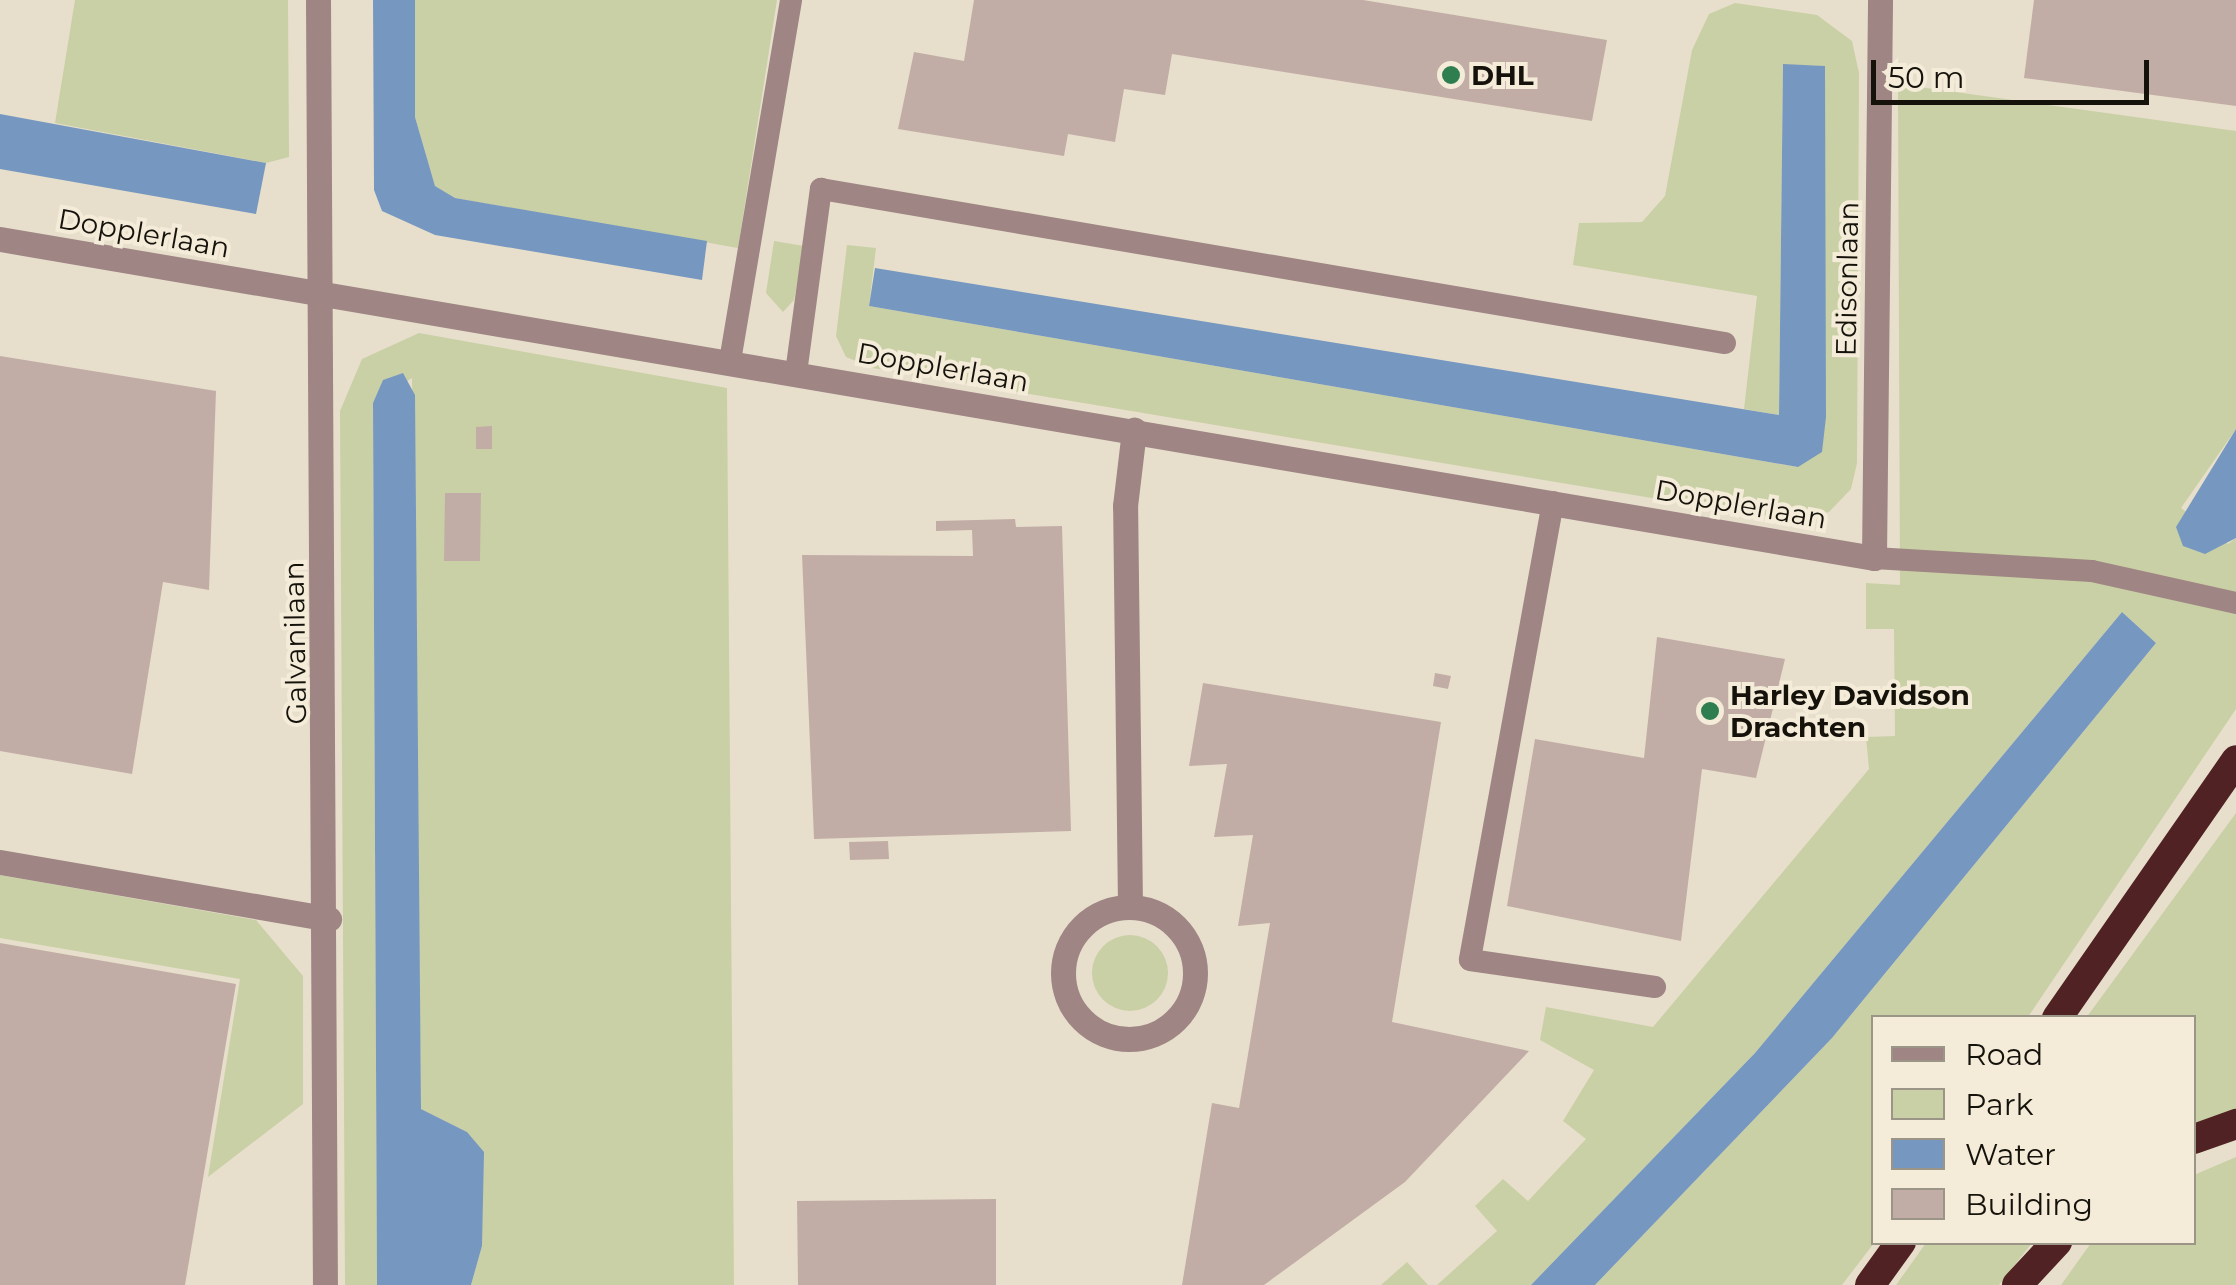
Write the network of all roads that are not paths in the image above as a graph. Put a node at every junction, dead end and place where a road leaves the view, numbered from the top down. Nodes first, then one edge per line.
1 (318, 0) edge
2 (791, 0) edge
3 (1879, 0) edge
4 (0, 239) edge
5 (319, 294) junction
6 (1725, 344) dead end
7 (730, 362) junction
8 (796, 373) junction
9 (1134, 430) junction
10 (1553, 502) junction
11 (1874, 558) junction
12 (2236, 603) edge
13 (2236, 760) edge
14 (0, 862) edge
15 (1130, 906) junction
16 (329, 920) junction
17 (1654, 987) dead end
18 (2059, 1015) edge
19 (2236, 1124) edge
20 (2196, 1138) edge
21 (1899, 1245) edge
22 (2054, 1245) edge
23 (324, 1285) edge
24 (1870, 1285) edge
25 (2016, 1285) edge

1 - 5 street, Galvanilaan
2 - 7 lane
3 - 11 street, Edisonlaan
4 - 5 street, Dopplerlaan
5 - 7 street, Dopplerlaan
5 - 16 street, Galvanilaan
6 - 8 lane
7 - 8 street, Dopplerlaan
8 - 9 street, Dopplerlaan
9 - 10 street, Dopplerlaan
9 - 15 street
10 - 11 street, Dopplerlaan
10 - 17 lane
11 - 12 lane
13 - 18 highway
14 - 16 street
15 - 15 street
16 - 23 street, Galvanilaan
19 - 20 highway
21 - 24 highway
22 - 25 highway

